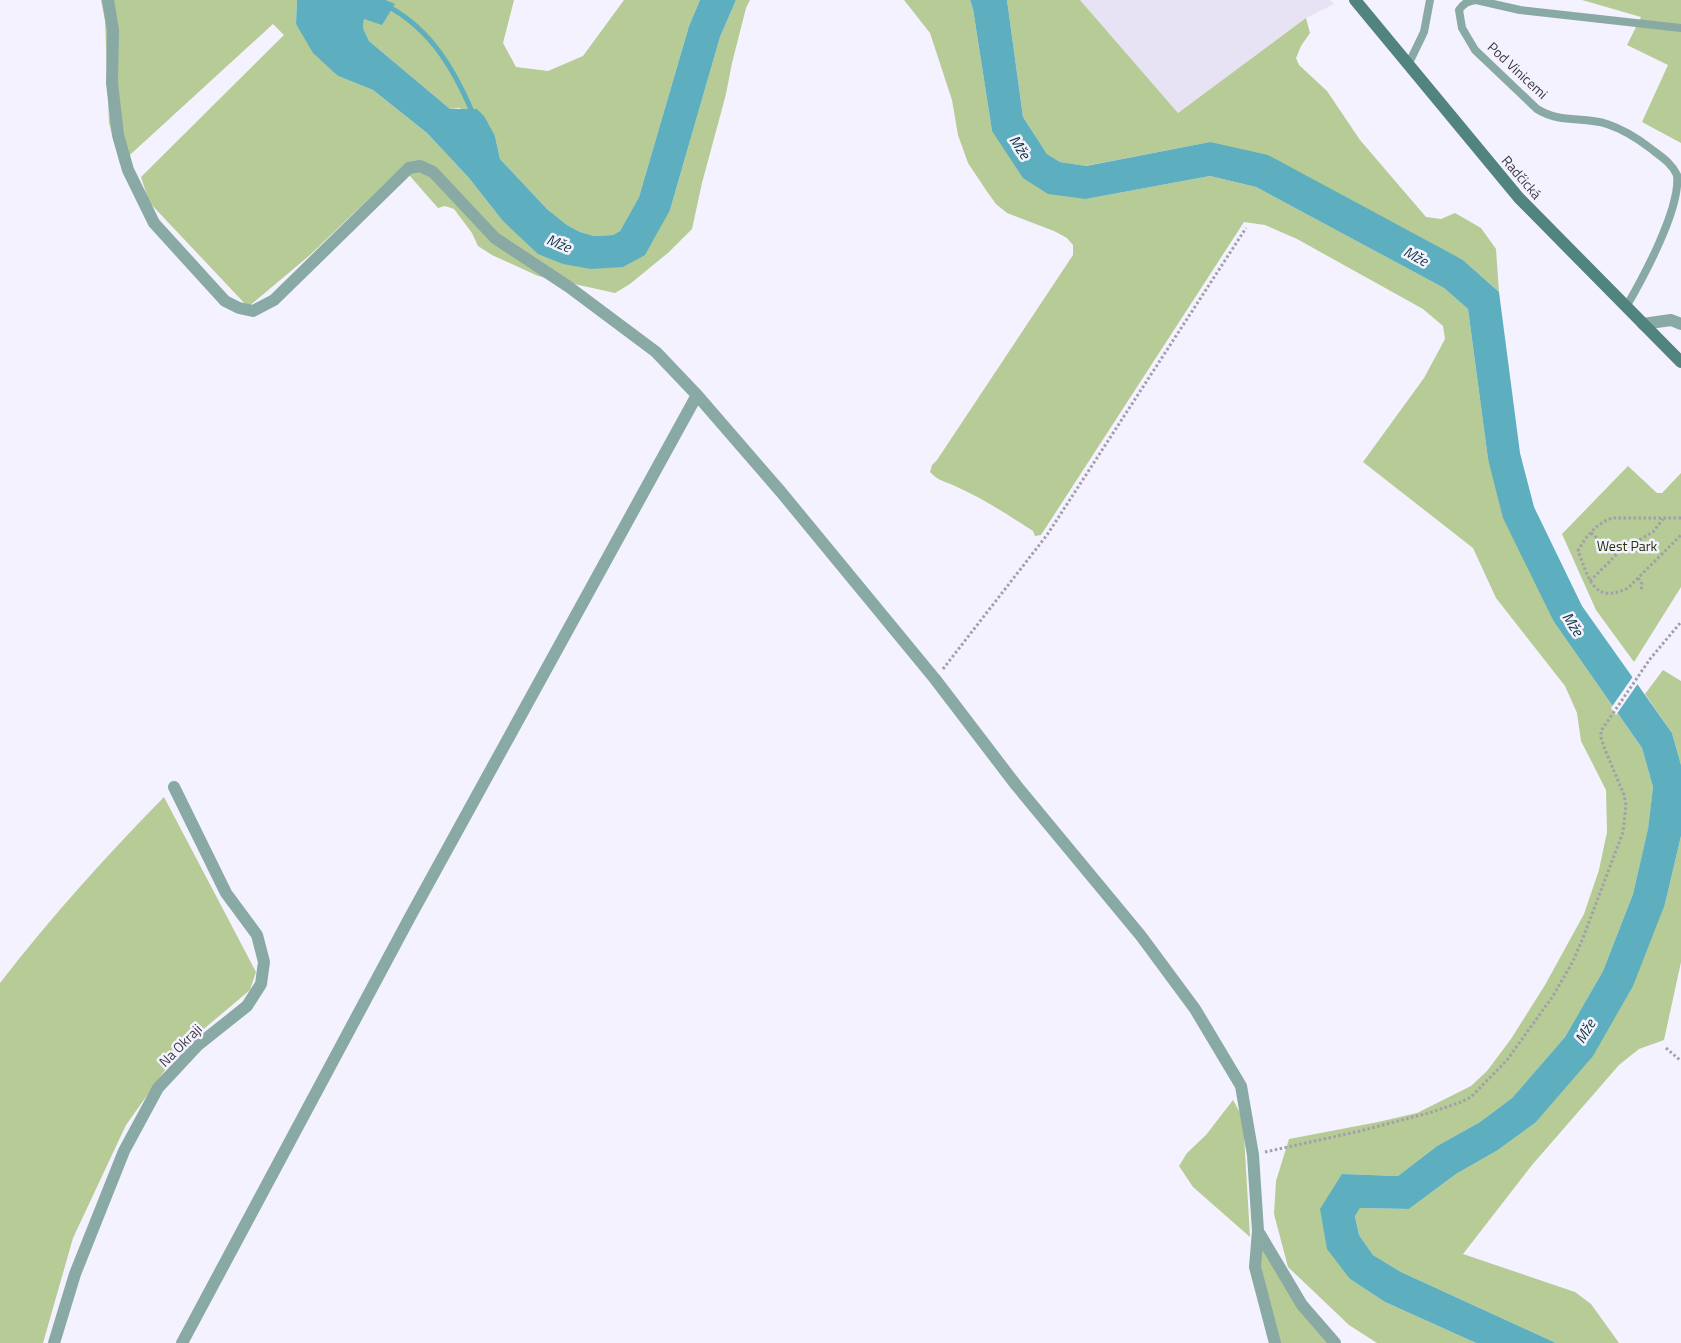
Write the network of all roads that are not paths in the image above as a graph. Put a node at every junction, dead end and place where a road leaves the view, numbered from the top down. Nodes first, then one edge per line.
1 (108, 0) edge
2 (1355, 0) edge
3 (1430, 0) edge
4 (1681, 28) edge
5 (1408, 65) junction
6 (1626, 307) junction
7 (1643, 324) junction
8 (1681, 324) edge
9 (1681, 362) edge
10 (698, 395) junction
11 (174, 787) dead end
12 (1258, 1231) junction
13 (54, 1343) edge
14 (182, 1343) edge
15 (1274, 1343) edge
16 (1335, 1343) edge

1 - 10 street
2 - 5 street, Radčická
3 - 5 lane
4 - 6 lane, Pod Vinicemi
5 - 6 street, Radčická
6 - 7 street, Radčická
7 - 8 street
7 - 9 street, Radčická
10 - 12 street
10 - 14 street
11 - 13 street, Na Okraji
12 - 15 street
12 - 16 street

